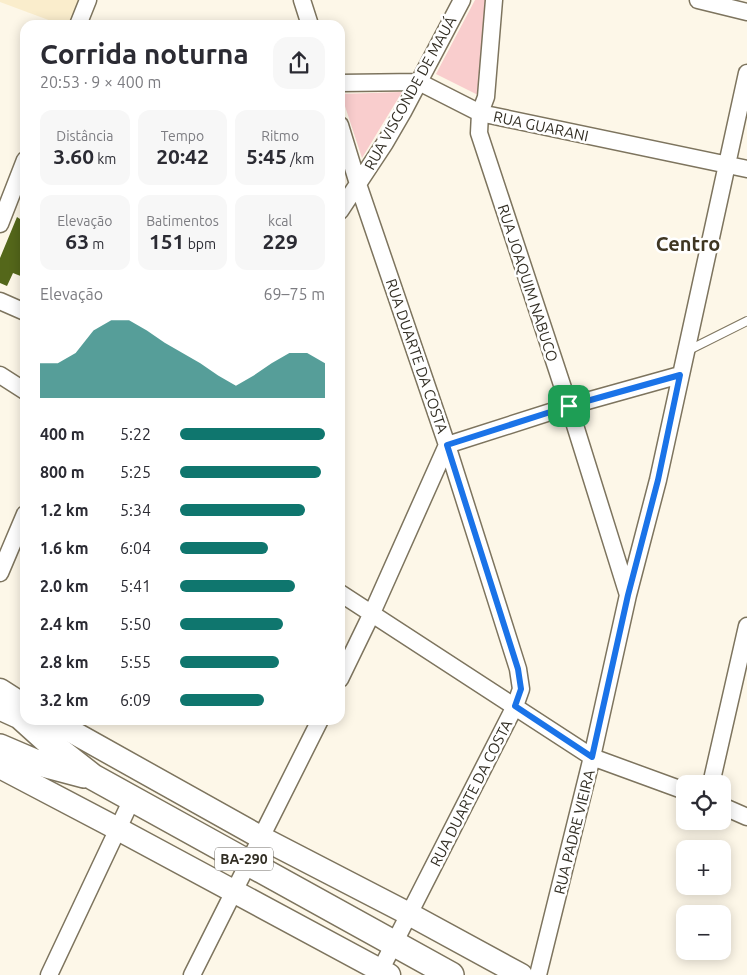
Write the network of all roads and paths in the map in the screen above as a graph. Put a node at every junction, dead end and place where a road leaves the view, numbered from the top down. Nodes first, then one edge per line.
1 (88, 0) edge
2 (302, 0) edge
3 (462, 0) edge
4 (494, 0) edge
5 (698, 0) edge
6 (747, 12) edge
7 (80, 20) edge
8 (308, 20) edge
9 (747, 74) edge
10 (419, 82) junction
11 (345, 83) edge
12 (480, 113) junction
13 (345, 141) edge
14 (728, 165) junction
15 (747, 169) edge
16 (20, 183) edge
17 (358, 184) junction
18 (345, 204) edge
19 (0, 224) edge
20 (0, 301) edge
21 (20, 310) edge
22 (747, 320) edge
23 (685, 352) junction
24 (0, 375) edge
25 (680, 375) junction
26 (20, 387) edge
27 (569, 406) junction
28 (447, 445) junction
29 (20, 526) edge
30 (0, 573) edge
31 (628, 595) junction
32 (345, 596) edge
33 (372, 613) junction
34 (747, 626) edge
35 (345, 669) edge
36 (0, 690) edge
37 (515, 706) junction
38 (20, 707) edge
39 (25, 725) edge
40 (36, 725) edge
41 (53, 725) edge
42 (318, 725) edge
43 (6, 757) edge
44 (592, 757) junction
45 (713, 775) edge
46 (93, 777) junction
47 (676, 788) edge
48 (132, 799) junction
49 (731, 810) edge
50 (747, 817) edge
51 (118, 828) junction
52 (262, 838) junction
53 (249, 862) junction
54 (234, 891) junction
55 (409, 914) junction
56 (394, 944) junction
57 (382, 973) edge
58 (49, 975) edge
59 (192, 975) edge
60 (451, 975) edge
61 (521, 975) edge
62 (538, 975) edge

1 - 7 street
2 - 8 street
3 - 10 street, RUA VISCONDE DE MAUÁ
4 - 12 street, RUA JOAQUIM NABUCO
5 - 6 street
9 - 14 street, RUA PADRE VIEIRA
10 - 11 street, RUA GUARANI
10 - 12 street, RUA GUARANI
10 - 17 street, RUA VISCONDE DE MAUÁ
12 - 14 street, RUA GUARANI
12 - 27 street, RUA JOAQUIM NABUCO
13 - 17 street, RUA DUARTE DA COSTA
14 - 15 street, RUA GUARANI
14 - 23 street, RUA PADRE VIEIRA
16 - 19 street
17 - 18 street, RUA VISCONDE DE MAUÁ
17 - 28 street, RUA DUARTE DA COSTA
20 - 21 street
22 - 23 lane
23 - 25 street, RUA PADRE VIEIRA
24 - 26 street
25 - 27 street
25 - 31 street, RUA PADRE VIEIRA
27 - 28 street
27 - 31 street, RUA JOAQUIM NABUCO
28 - 33 street
28 - 37 street, RUA DUARTE DA COSTA
29 - 30 street
31 - 44 street, RUA PADRE VIEIRA
32 - 33 street
33 - 35 street
33 - 37 street
34 - 45 street
36 - 38 street
37 - 44 street
37 - 55 street, RUA DUARTE DA COSTA
39 - 43 main road
40 - 46 main road, BA-290
41 - 52 street
42 - 52 street
43 - 46 main road, BA-290
43 - 51 street
44 - 47 street
44 - 62 street, RUA PADRE VIEIRA
46 - 48 main road, BA-290
48 - 51 street
48 - 53 main road, BA-290
49 - 50 street
51 - 54 street
51 - 58 street
52 - 53 street
52 - 55 street
53 - 54 street
53 - 56 main road, BA-290
54 - 57 street
54 - 59 street
55 - 56 street, RUA DUARTE DA COSTA
55 - 61 street
56 - 57 street, RUA DUARTE DA COSTA
56 - 60 main road, BA-290

